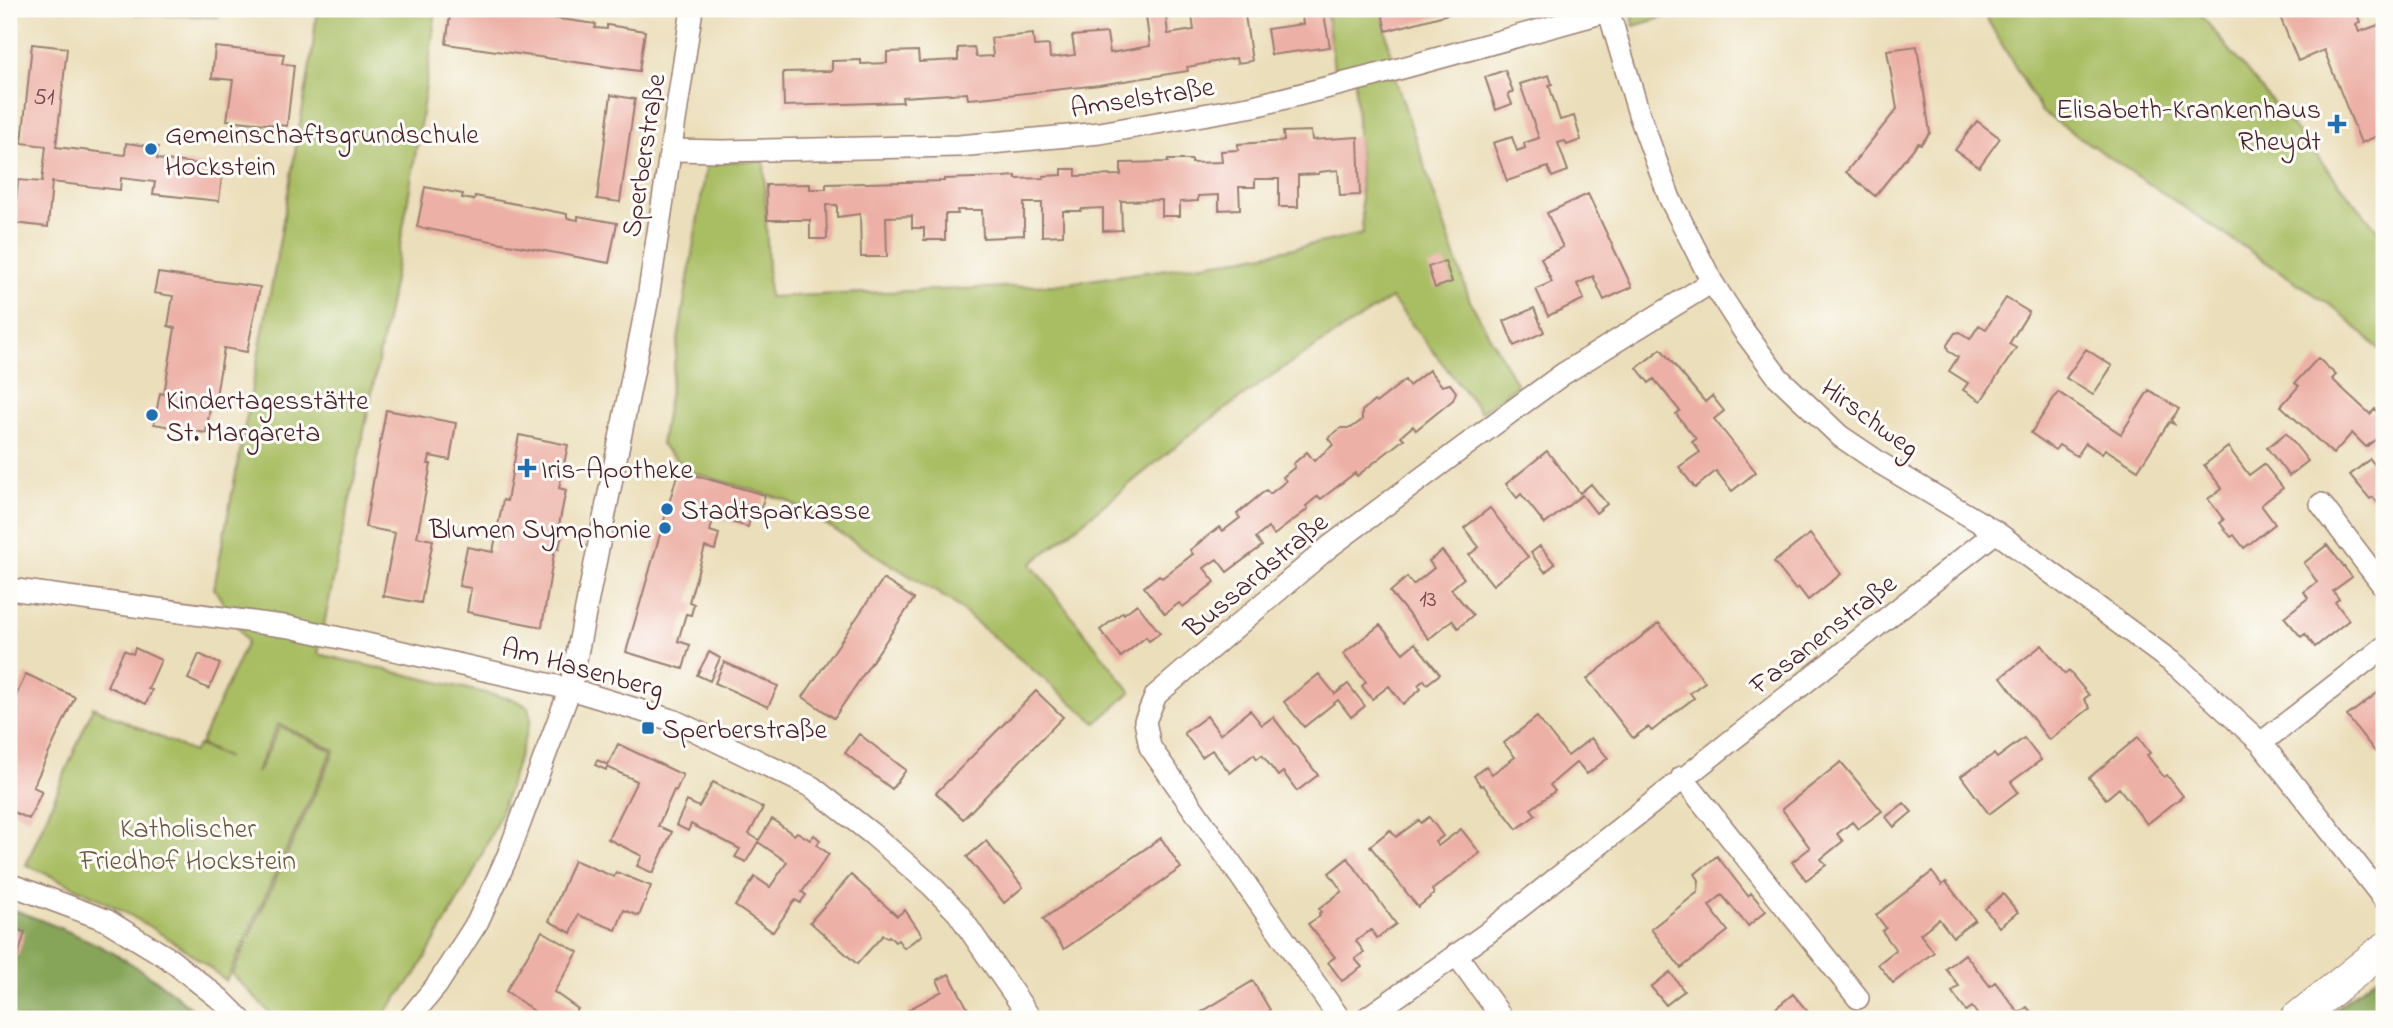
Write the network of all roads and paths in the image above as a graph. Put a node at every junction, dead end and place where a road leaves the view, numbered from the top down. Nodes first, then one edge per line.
1 (692, 9) edge
2 (1608, 10) edge
3 (672, 150) junction
4 (1712, 282) junction
5 (2321, 504) dead end
6 (1996, 532) junction
7 (2384, 587) edge
8 (9, 589) edge
9 (2384, 648) edge
10 (570, 689) junction
11 (2261, 743) junction
12 (1682, 777) junction
13 (9, 884) edge
14 (2384, 899) edge
15 (2384, 949) edge
16 (1456, 954) junction
17 (1858, 998) dead end
18 (240, 1019) edge
19 (409, 1019) edge
20 (1031, 1019) edge
21 (1340, 1019) edge
22 (1364, 1019) edge
23 (1503, 1019) edge
24 (2296, 1019) edge

1 - 3 street, Sperberstraße
2 - 3 street, Amselstraße
2 - 4 street, Hirschweg
3 - 10 street, Sperberstraße
4 - 6 street, Hirschweg
4 - 21 street, Bussardstraße
5 - 7 street
6 - 11 street, Hirschweg
6 - 12 street, Fasanenstraße
8 - 10 street, Am Hasenberg
9 - 11 street
10 - 19 street, Sperberstraße
10 - 20 street, Am Hasenberg
11 - 14 street, Hirschweg
12 - 16 street, Fasanenstraße
12 - 17 street
13 - 18 street
15 - 24 main road
16 - 22 street, Fasanenstraße
16 - 23 street

